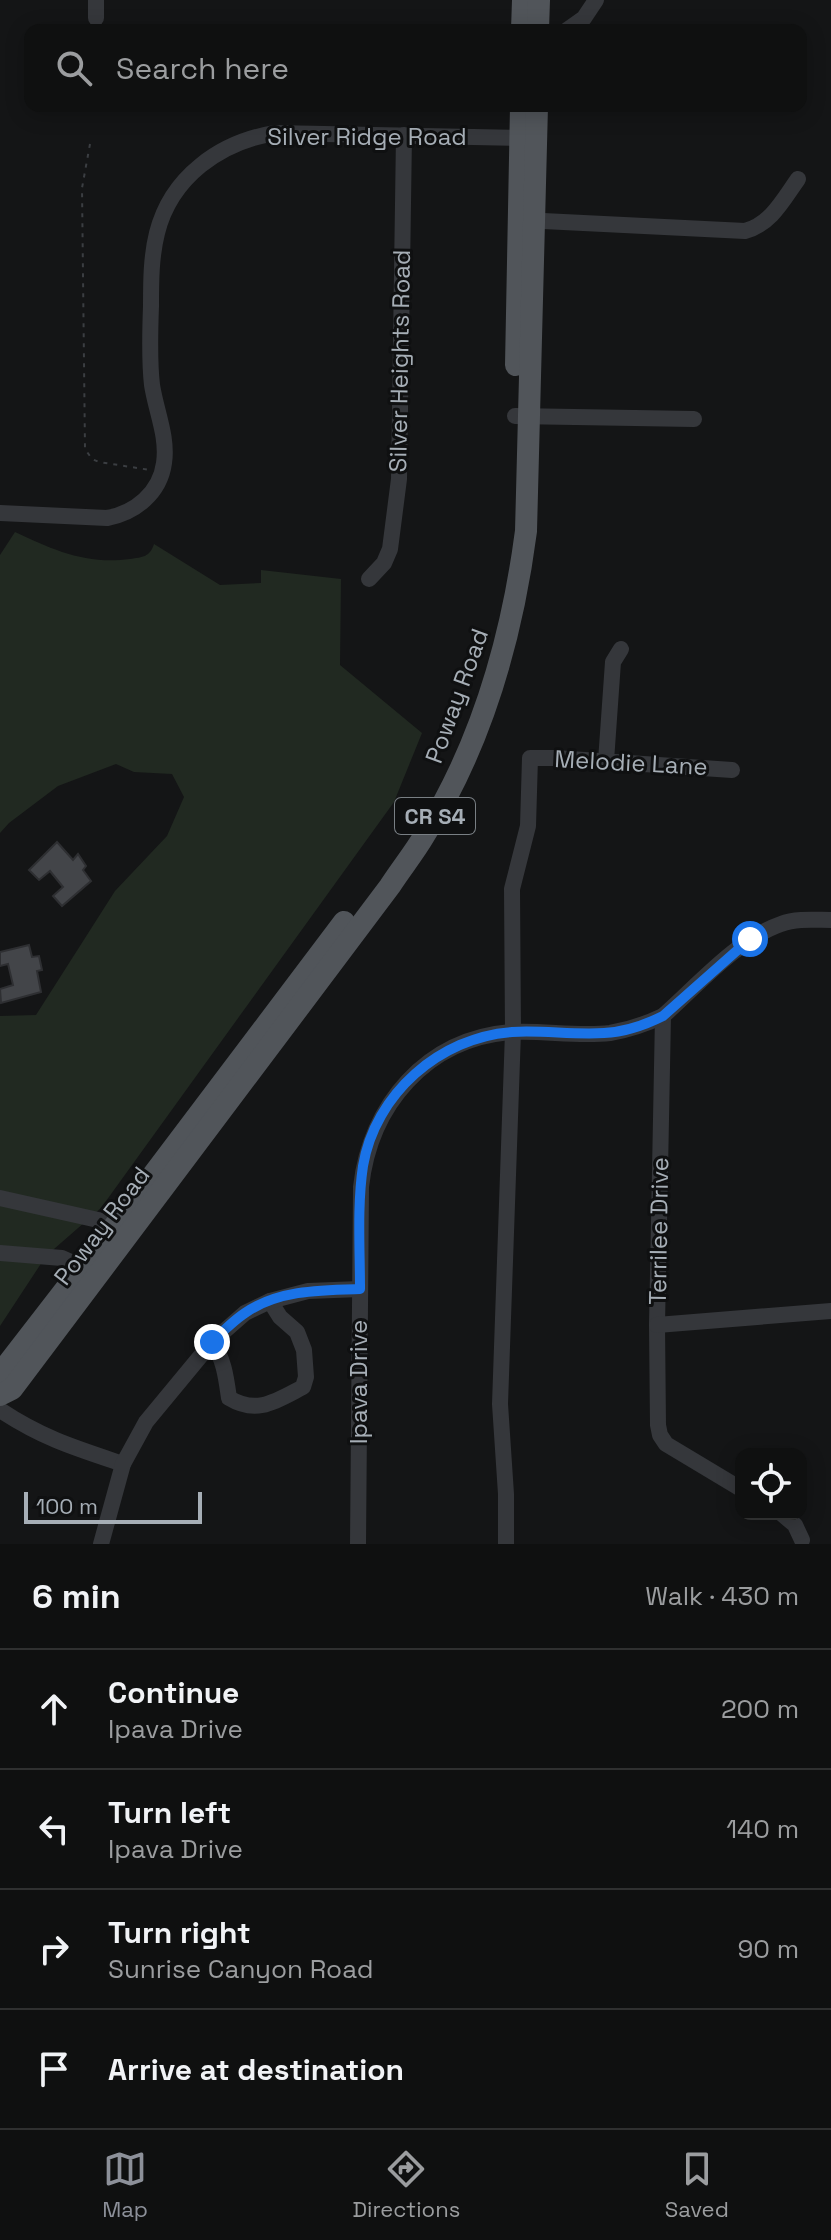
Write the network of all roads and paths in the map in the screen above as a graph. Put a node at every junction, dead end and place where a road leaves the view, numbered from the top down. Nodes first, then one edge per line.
1 (96, 0) edge
2 (523, 0) edge
3 (539, 0) edge
4 (596, 0) edge
5 (96, 18) dead end
6 (522, 24) edge
7 (538, 24) edge
8 (576, 24) edge
9 (522, 112) edge
10 (535, 112) edge
11 (404, 135) junction
12 (528, 138) junction
13 (90, 144) dead end
14 (798, 179) dead end
15 (527, 220) junction
16 (523, 416) junction
17 (694, 419) dead end
18 (163, 472) junction
19 (0, 513) edge
20 (369, 579) dead end
21 (621, 649) dead end
22 (606, 761) junction
23 (732, 770) dead end
24 (831, 920) edge
25 (663, 1016) junction
26 (513, 1032) junction
27 (0, 1198) edge
28 (116, 1224) junction
29 (0, 1253) edge
30 (91, 1271) junction
31 (360, 1289) junction
32 (270, 1301) junction
33 (831, 1311) edge
34 (657, 1325) junction
35 (212, 1342) junction
36 (0, 1374) edge
37 (0, 1395) edge
38 (0, 1410) edge
39 (123, 1464) junction
40 (735, 1485) edge
41 (789, 1520) edge
42 (802, 1540) dead end
43 (101, 1544) edge
44 (358, 1544) edge
45 (506, 1544) edge

1 - 5 street
2 - 6 main road
3 - 7 main road
4 - 8 street
9 - 12 main road, Poway Road / CR S4
10 - 12 main road, Poway Road / CR S4
11 - 12 street, Silver Ridge Road
11 - 18 street, Silver Ridge Road
11 - 20 street, Silver Heights Road
12 - 15 main road, Poway Road / CR S4
13 - 18 path
14 - 15 street
15 - 16 main road, Poway Road / CR S4
16 - 17 street
16 - 28 main road, Poway Road / CR S4
16 - 30 main road, Poway Road / CR S4
18 - 19 street
21 - 22 street
22 - 23 street, Melodie Lane
22 - 26 street, Melodie Lane
24 - 25 street, Ipava Drive
25 - 26 street, Ipava Drive
25 - 34 street, Terrilee Drive
26 - 31 street, Ipava Drive
26 - 45 street
27 - 28 street
28 - 30 main road, Poway Road / CR S4
29 - 30 street
30 - 36 main road, Poway Road / CR S4
30 - 37 main road, Poway Road / CR S4
31 - 32 street
31 - 44 street, Ipava Drive
32 - 35 street
32 - 35 street
33 - 34 street
34 - 40 street, Terrilee Drive
35 - 39 street
38 - 39 street
39 - 43 street
41 - 42 street

